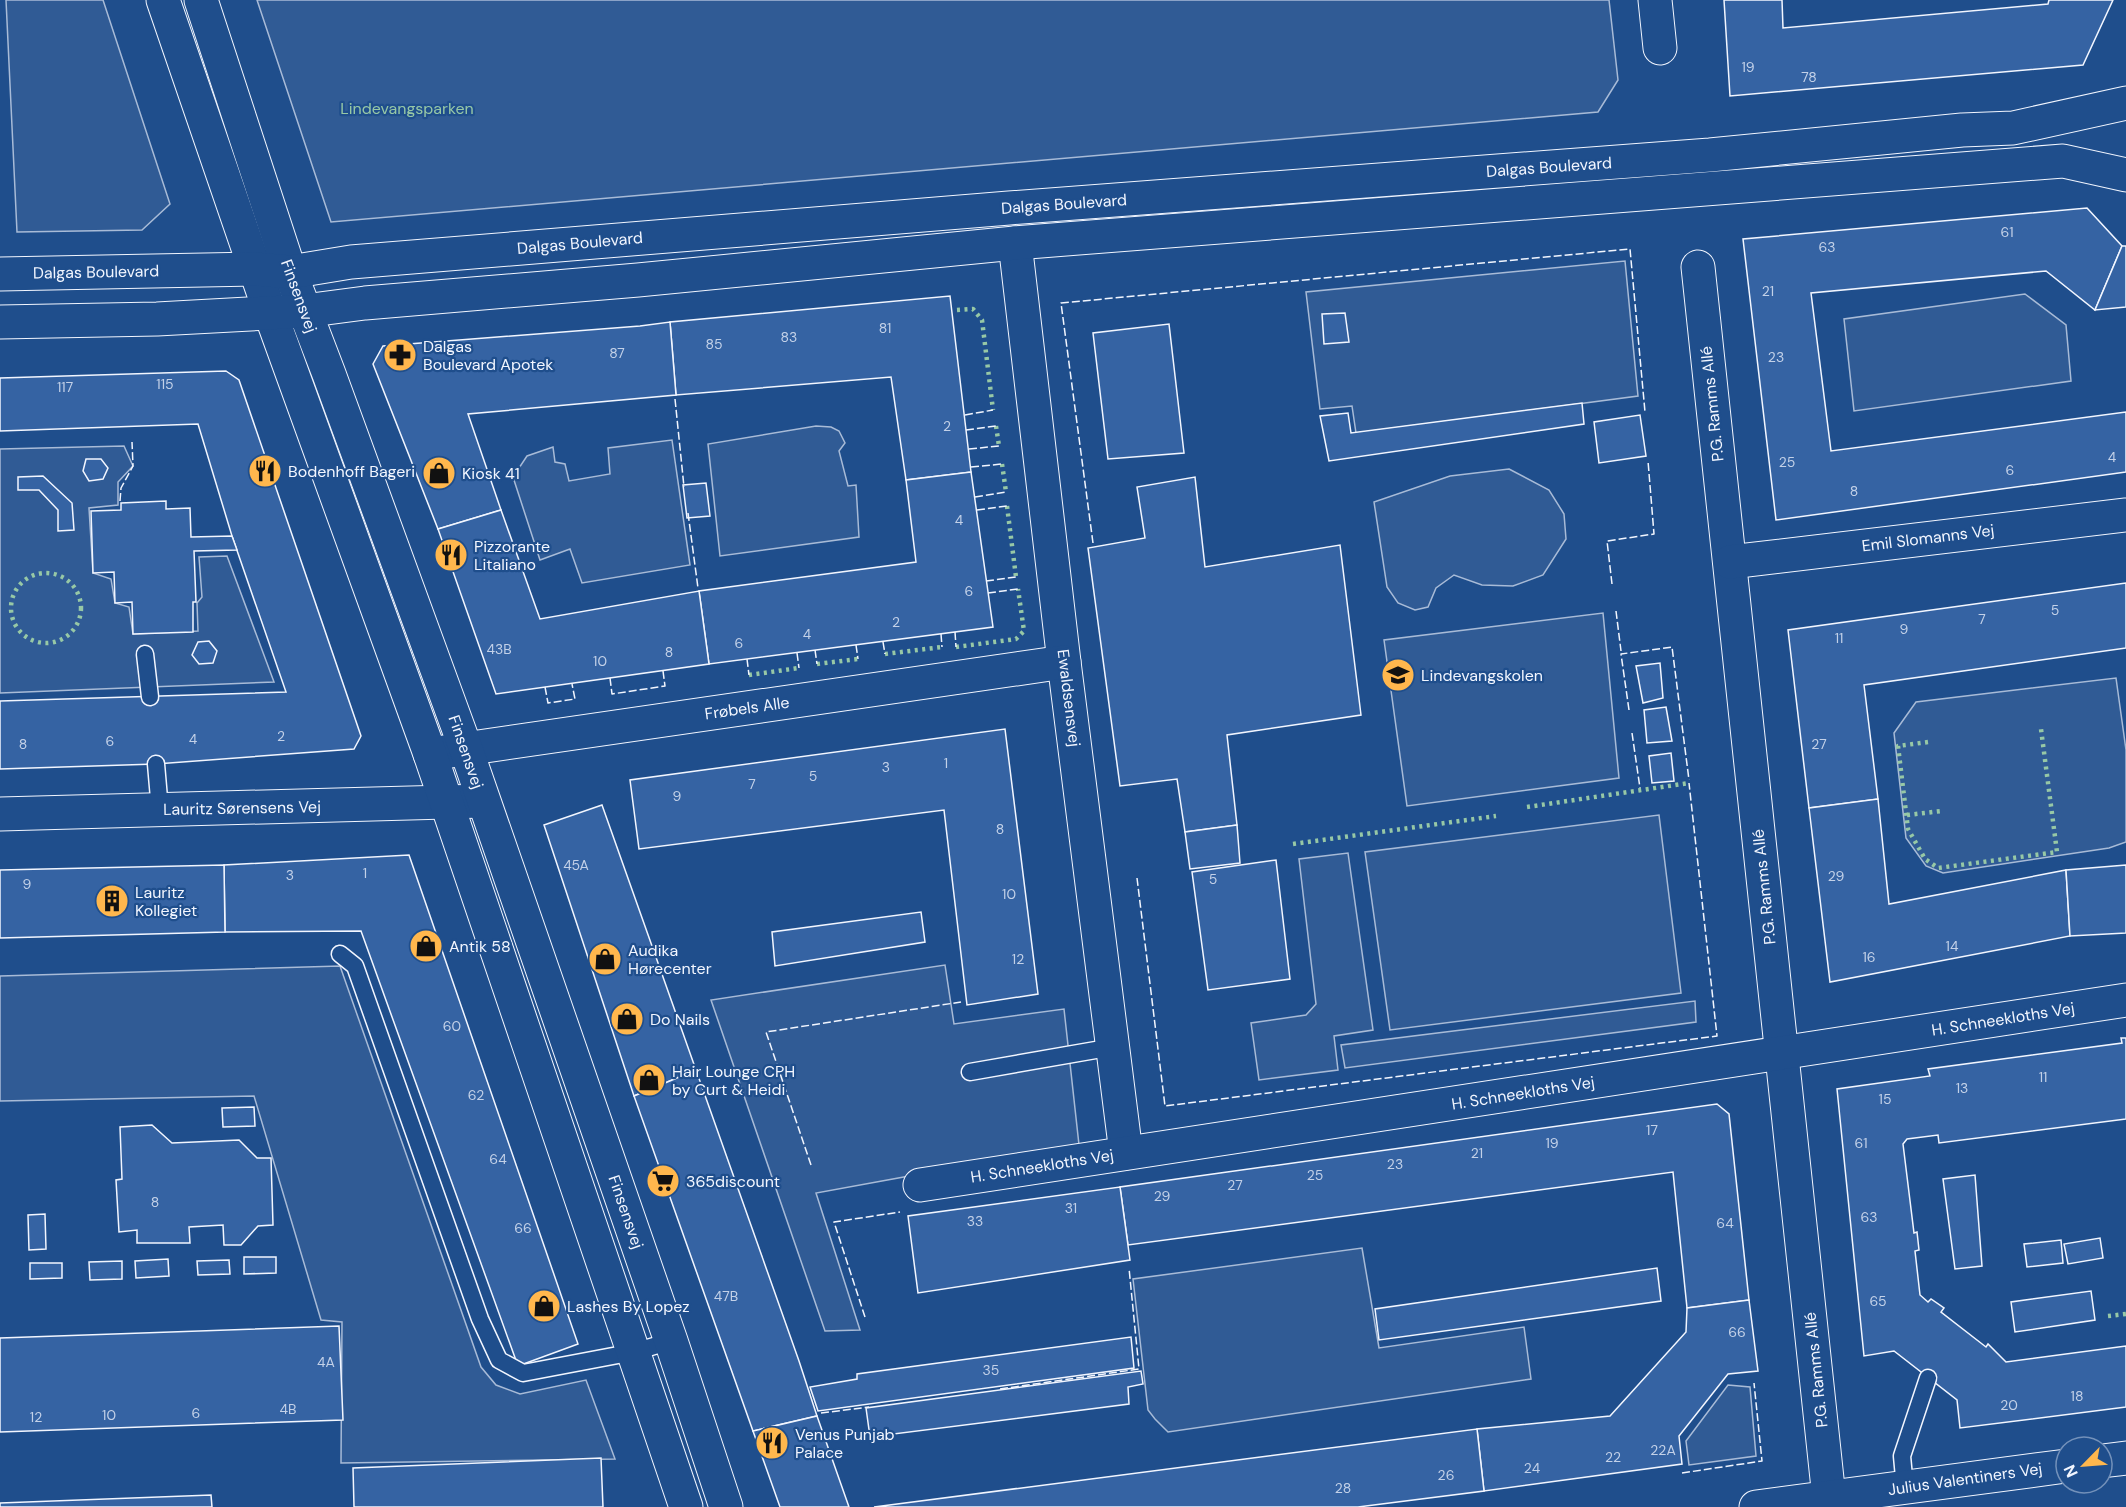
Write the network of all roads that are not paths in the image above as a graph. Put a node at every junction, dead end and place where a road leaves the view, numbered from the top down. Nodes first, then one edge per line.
1 (163, 0) edge
2 (201, 0) edge
3 (1655, 0) edge
4 (1660, 48) dead end
5 (2126, 104) edge
6 (2126, 175) edge
7 (1009, 208) junction
8 (1015, 243) junction
9 (1698, 267) dead end
10 (255, 269) junction
11 (290, 272) junction
12 (0, 274) edge
13 (304, 311) junction
14 (270, 312) junction
15 (0, 322) edge
16 (2126, 515) edge
17 (1730, 562) junction
18 (145, 654) dead end
19 (1064, 662) junction
20 (150, 697) dead end
21 (466, 749) junction
22 (430, 754) junction
23 (156, 764) dead end
24 (483, 801) junction
25 (447, 803) junction
26 (160, 810) junction
27 (0, 814) edge
28 (340, 954) dead end
29 (2126, 1000) edge
30 (1113, 1047) junction
31 (1782, 1053) junction
32 (970, 1072) dead end
33 (1126, 1153) junction
34 (920, 1185) dead end
35 (671, 1341) junction
36 (634, 1352) junction
37 (1928, 1378) dead end
38 (2054, 1468) edge
39 (1905, 1488) junction
40 (1830, 1502) edge
41 (686, 1507) edge
42 (726, 1507) edge
43 (1756, 1507) edge

1 - 10 street, Finsensvej
2 - 11 street, Finsensvej
3 - 4 street
5 - 7 street, Dalgas Boulevard
6 - 8 street, Dalgas Boulevard
7 - 8 street, Ewaldsensvej
7 - 11 street, Dalgas Boulevard
8 - 13 street, Dalgas Boulevard
8 - 19 street, Ewaldsensvej
9 - 17 street, P.G. Ramms Allé
10 - 11 street, Dalgas Boulevard
10 - 12 street, Dalgas Boulevard
10 - 14 street, Finsensvej
11 - 13 street, Finsensvej
13 - 14 street, Dalgas Boulevard
13 - 21 street, Finsensvej
14 - 15 street, Dalgas Boulevard
14 - 22 street, Finsensvej
16 - 17 street, Emil Slomanns Vej
17 - 31 street, P.G. Ramms Allé
18 - 20 lane
19 - 21 street, Frøbels Alle
19 - 30 street, Ewaldsensvej
21 - 22 street, Frøbels Alle
21 - 24 street, Finsensvej
22 - 25 street, Finsensvej
23 - 26 lane
24 - 25 street, Lauritz Sørensens Vej
24 - 35 street, Finsensvej
25 - 26 street, Lauritz Sørensens Vej
25 - 36 street, Finsensvej
26 - 27 street, Lauritz Sørensens Vej
28 - 36 lane
29 - 31 street, H. Schneekloths Vej
30 - 32 lane
30 - 33 street, Ewaldsensvej
31 - 33 street, H. Schneekloths Vej
31 - 40 street, P.G. Ramms Allé
33 - 34 street, H. Schneekloths Vej
35 - 36 lane
35 - 42 street, Finsensvej
36 - 41 street, Finsensvej
37 - 39 lane
38 - 39 street, Julius Valentiners Vej
39 - 40 street, Julius Valentiners Vej
40 - 43 street, Julius Valentiners Vej

